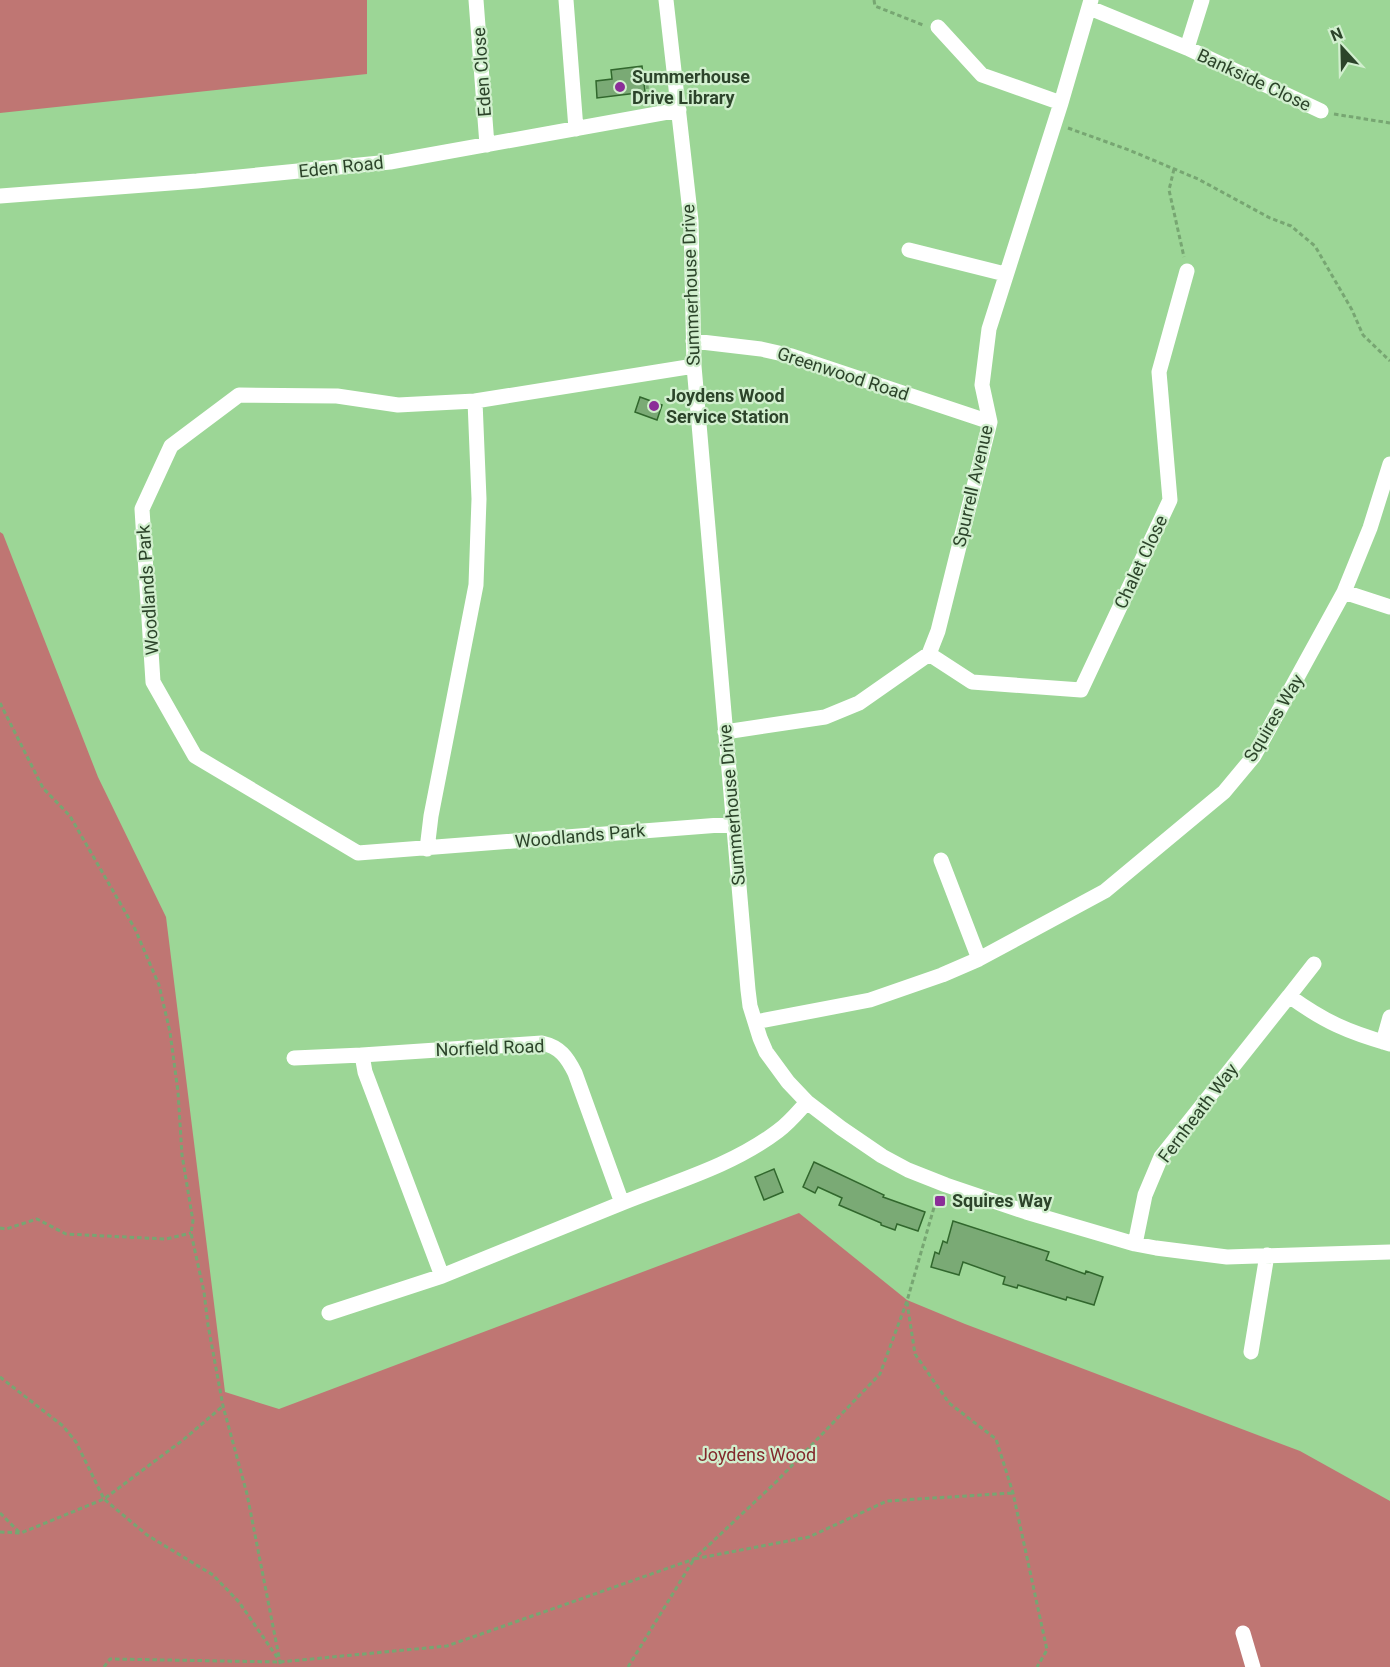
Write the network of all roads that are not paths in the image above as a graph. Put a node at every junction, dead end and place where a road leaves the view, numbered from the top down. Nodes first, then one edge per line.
1 (476, 0) edge
2 (566, 0) edge
3 (666, 0) edge
4 (1202, 0) edge
5 (1090, 4) edge
6 (938, 27) road end
7 (1187, 48) junction
8 (1062, 103) junction
9 (679, 110) junction
10 (1321, 111) road end
11 (576, 129) junction
12 (488, 145) junction
13 (0, 196) edge
14 (909, 250) dead end
15 (1186, 271) road end
16 (1005, 274) junction
17 (693, 341) junction
18 (694, 366) junction
19 (475, 401) junction
20 (990, 422) junction
21 (1390, 464) edge
22 (1344, 592) junction
23 (1390, 606) edge
24 (929, 654) junction
25 (725, 732) junction
26 (734, 824) junction
27 (427, 849) junction
28 (941, 860) dead end
29 (978, 959) junction
30 (1314, 964) dead end
31 (1289, 996) junction
32 (1390, 1017) edge
33 (754, 1022) junction
34 (1386, 1043) edge
35 (362, 1055) junction
36 (294, 1058) dead end
37 (807, 1102) junction
38 (622, 1203) junction
39 (1135, 1244) junction
40 (1390, 1252) edge
41 (1267, 1256) junction
42 (442, 1276) junction
43 (329, 1313) dead end
44 (1251, 1352) dead end
45 (1243, 1633) dead end
46 (1253, 1667) edge

1 - 12 street, Eden Close
2 - 11 street
3 - 9 street, Summerhouse Drive
4 - 7 street, Bankside Close
5 - 7 street, Bankside Close
5 - 8 street, Spurrell Avenue
6 - 8 street
7 - 10 street, Bankside Close
8 - 16 street, Spurrell Avenue
9 - 11 street, Eden Road
9 - 17 street, Summerhouse Drive
11 - 12 street, Eden Road
12 - 13 street, Eden Road
14 - 16 street
15 - 24 street, Chalet Close
16 - 20 street, Spurrell Avenue
17 - 18 street, Summerhouse Drive
17 - 20 street, Greenwood Road
18 - 19 street, Woodlands Park
18 - 25 street, Summerhouse Drive
19 - 27 street
19 - 27 street, Woodlands Park
20 - 24 street, Spurrell Avenue
21 - 22 street, Squires Way
22 - 23 street
22 - 29 street, Squires Way
24 - 25 street
25 - 26 street, Summerhouse Drive
26 - 27 street, Woodlands Park
26 - 33 street, Summerhouse Drive
28 - 29 street
29 - 33 street, Squires Way
30 - 31 street, Fernheath Way
31 - 34 street
31 - 39 street, Fernheath Way
32 - 34 street
33 - 37 street, Summerhouse Drive
35 - 36 street, Norfield Road
35 - 38 street, Norfield Road
35 - 42 street
37 - 38 street
37 - 39 street, Summerhouse Drive
38 - 42 street
39 - 41 street, Summerhouse Drive
40 - 41 street, Summerhouse Drive
41 - 44 street
42 - 43 street
45 - 46 street

